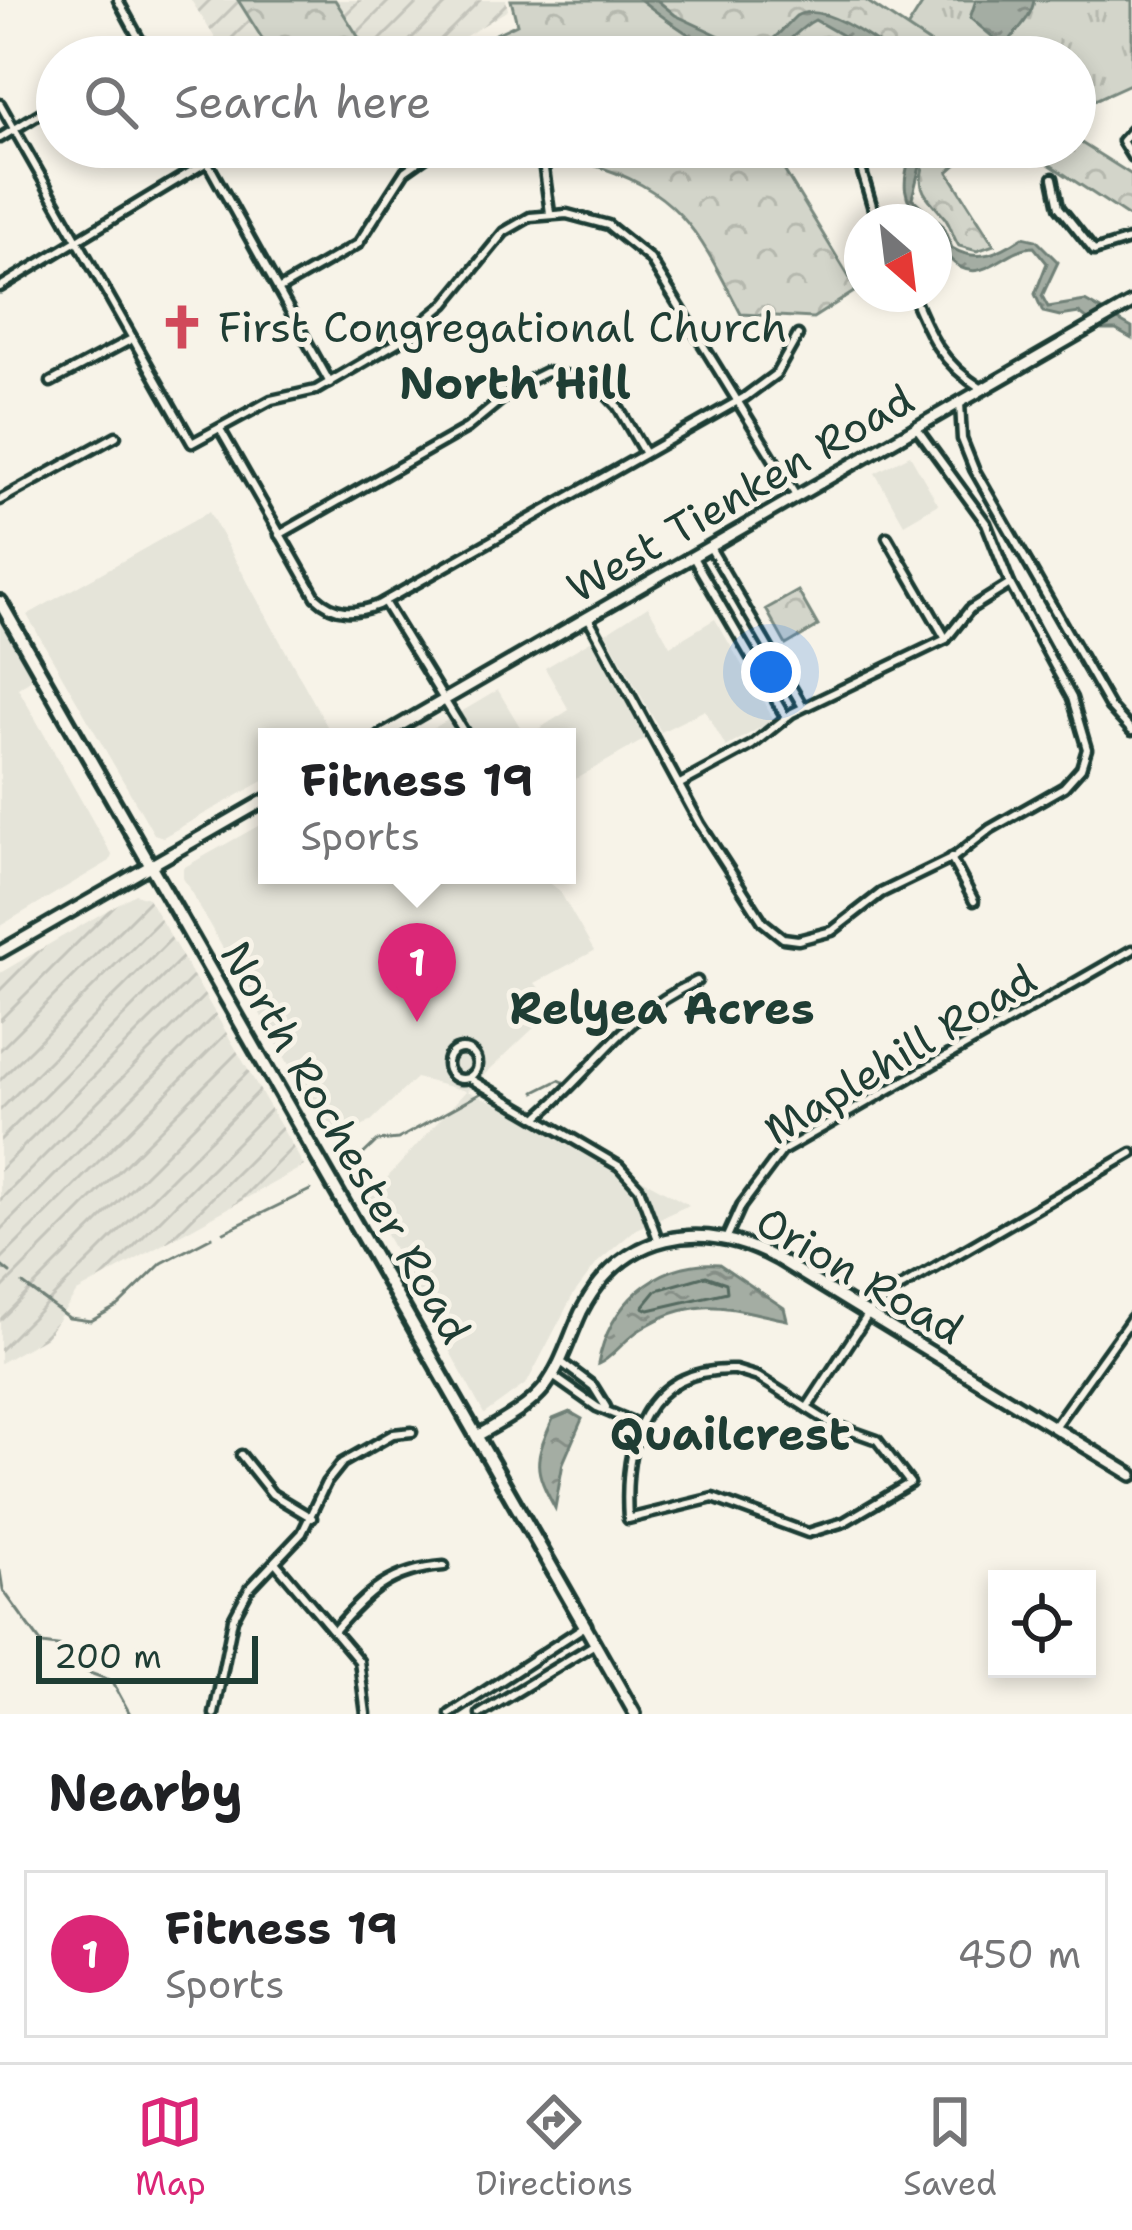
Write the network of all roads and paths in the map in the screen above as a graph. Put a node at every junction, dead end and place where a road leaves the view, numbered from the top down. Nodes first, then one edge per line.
1 (118, 0) edge
2 (138, 36) edge
3 (0, 104) edge
4 (36, 116) edge
5 (14, 129) junction
6 (1132, 130) edge
7 (0, 137) edge
8 (1132, 157) edge
9 (197, 168) edge
10 (210, 168) edge
11 (409, 168) edge
12 (544, 168) edge
13 (862, 168) edge
14 (1053, 178) dead end
15 (872, 204) edge
16 (550, 213) junction
17 (1132, 239) edge
18 (75, 241) junction
19 (0, 287) edge
20 (278, 290) junction
21 (1132, 303) edge
22 (917, 312) edge
23 (798, 335) dead end
24 (130, 340) junction
25 (51, 382) dead end
26 (330, 383) junction
27 (983, 390) junction
28 (739, 400) junction
29 (960, 404) junction
30 (220, 428) junction
31 (918, 430) junction
32 (116, 436) dead end
33 (644, 452) junction
34 (798, 499) junction
35 (0, 500) edge
36 (279, 536) junction
37 (887, 537) dead end
38 (711, 549) junction
39 (694, 559) junction
40 (1010, 584) junction
41 (0, 602) edge
42 (384, 602) junction
43 (589, 619) junction
44 (946, 639) junction
45 (442, 702) junction
46 (803, 707) junction
47 (785, 717) junction
48 (396, 728) edge
49 (461, 728) edge
50 (1132, 731) edge
51 (680, 784) junction
52 (258, 804) edge
53 (951, 859) junction
54 (149, 864) junction
55 (974, 901) dead end
56 (1132, 950) edge
57 (0, 952) edge
58 (697, 981) dead end
59 (477, 1070) junction
60 (469, 1078) junction
61 (484, 1085) junction
62 (540, 1115) junction
63 (1132, 1153) edge
64 (728, 1237) junction
65 (659, 1242) junction
66 (866, 1315) junction
67 (1132, 1318) edge
68 (561, 1362) junction
69 (553, 1376) junction
70 (605, 1407) junction
71 (807, 1408) junction
72 (640, 1425) junction
73 (1054, 1427) junction
74 (412, 1432) dead end
75 (477, 1436) junction
76 (241, 1455) dead end
77 (1132, 1475) edge
78 (312, 1517) junction
79 (275, 1562) junction
80 (444, 1566) dead end
81 (585, 1626) junction
82 (334, 1631) junction
83 (595, 1645) junction
84 (496, 1684) junction
85 (506, 1698) junction
86 (214, 1714) edge
87 (366, 1714) edge
88 (450, 1714) edge
89 (480, 1714) edge
90 (635, 1714) edge

1 - 2 street
3 - 5 street
4 - 5 street
5 - 7 street
5 - 18 street
6 - 8 street
9 - 18 street
10 - 20 street
11 - 20 street
12 - 16 street
13 - 15 street
14 - 17 street
16 - 26 street
16 - 28 street
18 - 19 street
18 - 24 street
20 - 26 street
21 - 27 main road, West Tienken Road
22 - 27 street
23 - 28 street
24 - 25 street
24 - 30 street
26 - 30 street
27 - 29 main road, West Tienken Road
28 - 33 street
28 - 34 street
29 - 31 main road, West Tienken Road
29 - 50 street
30 - 36 street
31 - 34 main road, West Tienken Road
31 - 40 street
32 - 35 street
33 - 36 street
33 - 42 street
34 - 38 main road, West Tienken Road
36 - 42 street
37 - 44 street
38 - 39 main road, West Tienken Road
38 - 46 street
39 - 43 main road, West Tienken Road
39 - 47 street
40 - 44 street
40 - 53 street
41 - 54 main road, North Rochester Road
42 - 45 street
43 - 45 main road, West Tienken Road
43 - 51 street
44 - 46 street
45 - 48 main road, West Tienken Road
45 - 49 street
46 - 47 street
47 - 51 street
51 - 53 street
52 - 54 main road
53 - 55 street
54 - 57 main road
54 - 75 main road, North Rochester Road
56 - 64 street, Maplehill Road
58 - 62 street
59 - 60 street
59 - 60 street
59 - 61 street
60 - 61 street
61 - 62 street
62 - 65 street
63 - 66 street
64 - 65 main road, Orion Road
64 - 66 main road, Orion Road
65 - 68 main road, Orion Road
66 - 71 street
66 - 73 main road, Orion Road
67 - 73 street
68 - 69 main road, Orion Road
68 - 70 street
69 - 70 street
69 - 75 main road, Orion Road
70 - 72 street
71 - 72 street
71 - 72 street
73 - 77 main road, Orion Road
74 - 78 street
75 - 81 main road, North Rochester Road
76 - 78 street
78 - 79 street
79 - 82 street
79 - 86 street
80 - 82 street
81 - 83 main road, North Rochester Road
81 - 84 street
82 - 87 street
83 - 85 street
83 - 90 main road, North Rochester Road
84 - 85 street
84 - 88 street
85 - 89 street

